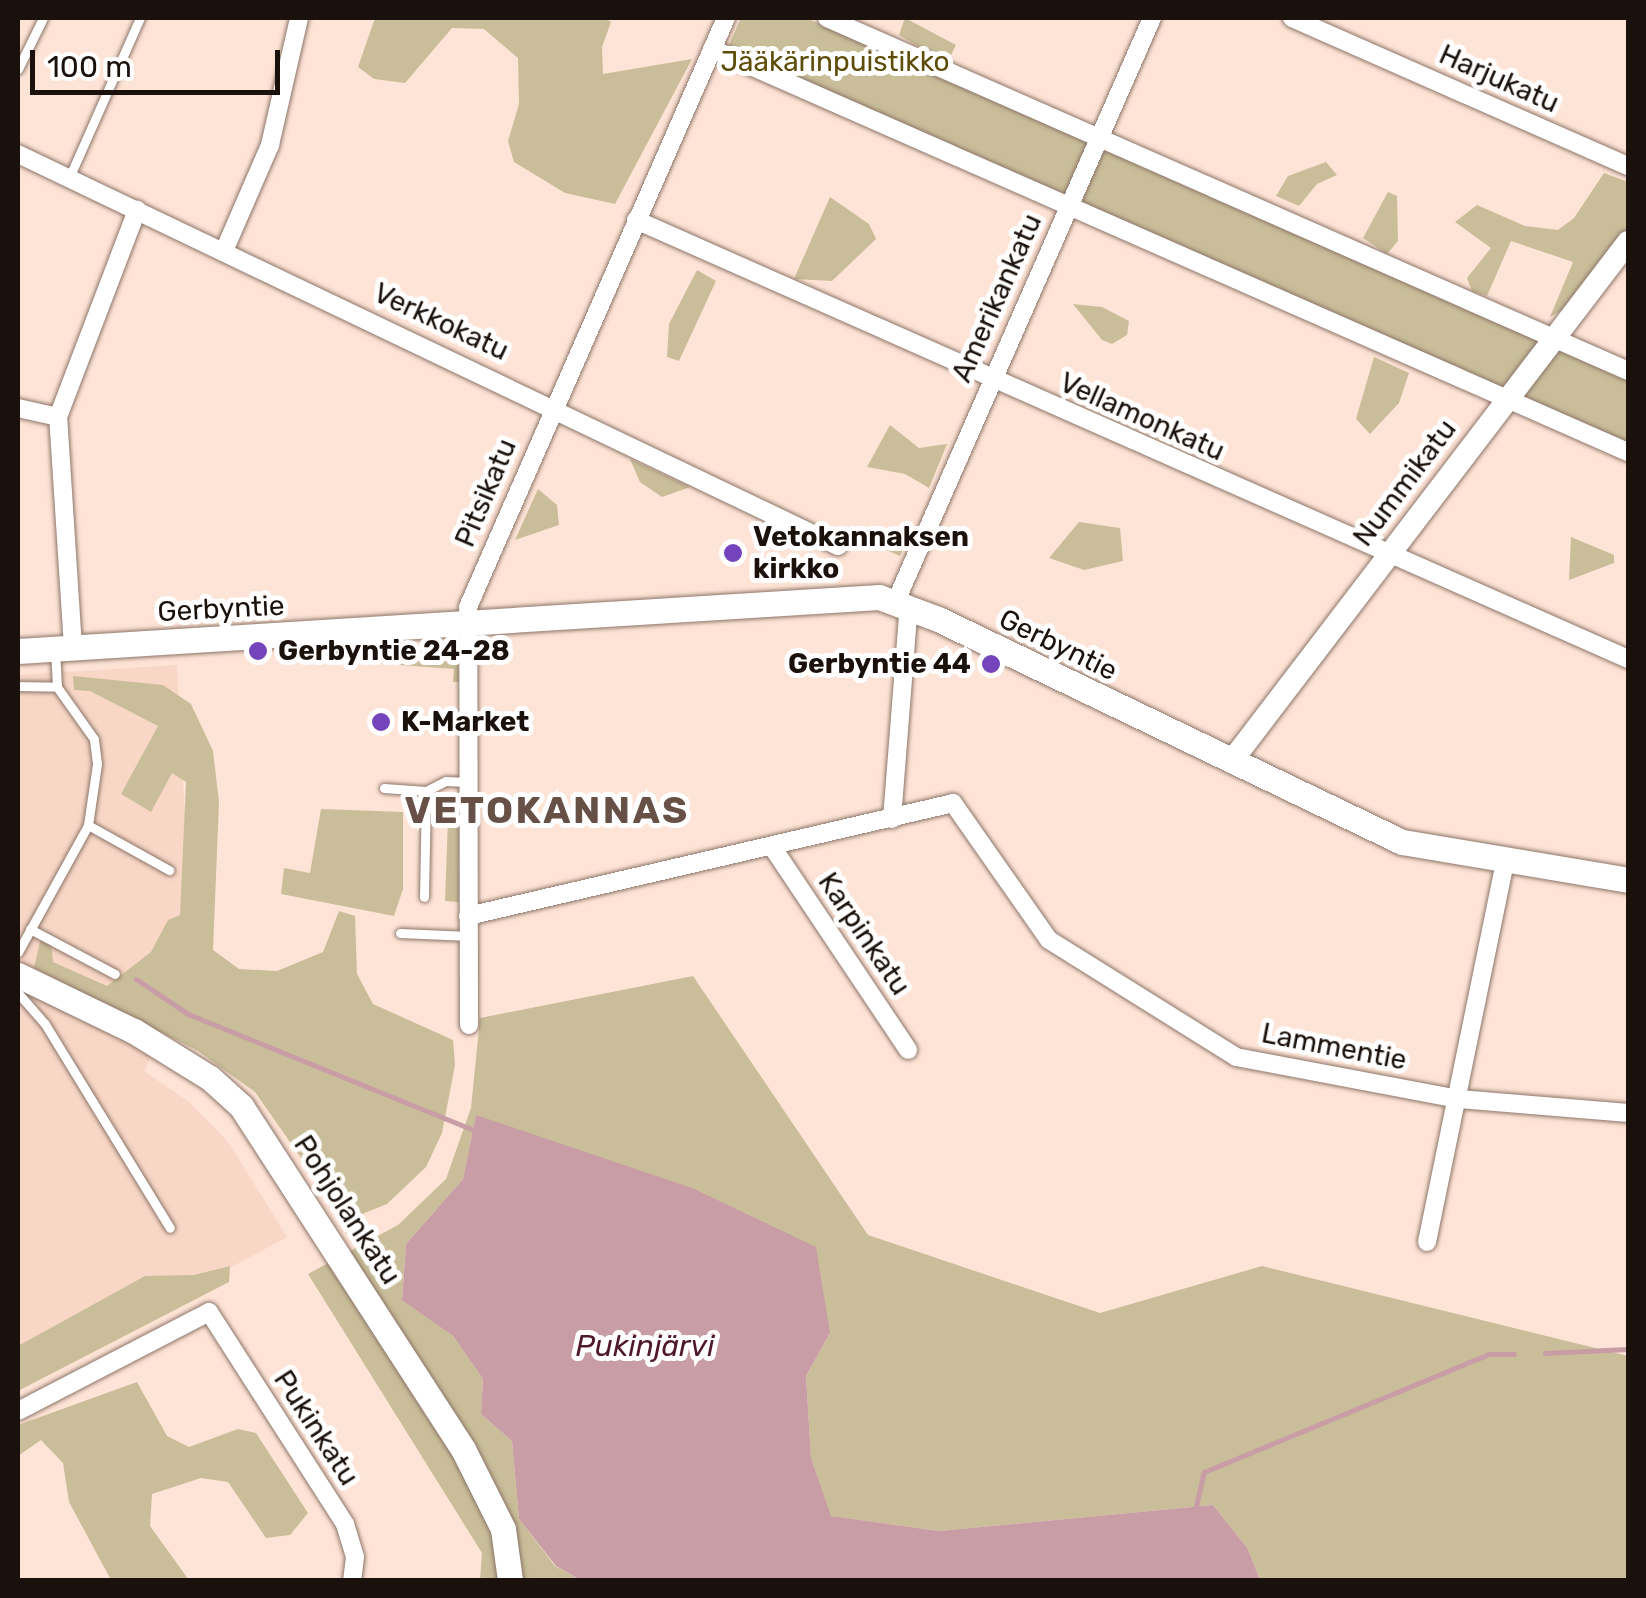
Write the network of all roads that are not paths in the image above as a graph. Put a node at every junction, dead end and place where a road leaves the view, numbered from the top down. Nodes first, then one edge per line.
1 (43, 18) edge
2 (140, 18) edge
3 (299, 18) edge
4 (726, 18) edge
5 (827, 18) edge
6 (1152, 18) edge
7 (1292, 18) edge
8 (712, 49) junction
9 (18, 70) edge
10 (1098, 137) junction
11 (18, 154) edge
12 (1628, 166) edge
13 (68, 178) junction
14 (1068, 206) junction
15 (137, 210) junction
16 (636, 220) junction
17 (1628, 242) edge
18 (224, 250) junction
19 (1554, 338) junction
20 (1628, 371) edge
21 (991, 381) junction
22 (1507, 399) junction
23 (554, 405) junction
24 (18, 408) edge
25 (58, 418) junction
26 (1628, 452) edge
27 (838, 546) dead end
28 (1389, 554) junction
29 (902, 603) junction
30 (466, 620) junction
31 (64, 648) junction
32 (18, 651) edge
33 (1628, 658) edge
34 (18, 686) edge
35 (57, 686) junction
36 (1231, 762) junction
37 (467, 782) junction
38 (384, 788) dead end
39 (426, 791) junction
40 (892, 819) junction
41 (88, 825) junction
42 (774, 848) junction
43 (1505, 862) junction
44 (168, 870) dead end
45 (1628, 877) edge
46 (424, 897) dead end
47 (468, 916) junction
48 (30, 929) junction
49 (400, 933) dead end
50 (469, 936) junction
51 (18, 952) edge
52 (115, 974) dead end
53 (18, 975) edge
54 (18, 993) edge
55 (469, 1025) dead end
56 (908, 1050) dead end
57 (1459, 1099) junction
58 (1628, 1113) edge
59 (170, 1228) dead end
60 (1427, 1242) dead end
61 (18, 1411) edge
62 (352, 1580) edge
63 (510, 1580) edge

1 - 9 lane
2 - 13 lane
3 - 18 street
4 - 8 street, Pitsikatu
5 - 10 street
6 - 10 street, Amerikankatu
7 - 12 street, Harjukatu
8 - 14 street
8 - 16 street, Pitsikatu
10 - 14 street, Amerikankatu
10 - 19 street
11 - 13 street, Verkkokatu
13 - 15 street, Verkkokatu
14 - 21 street, Amerikankatu
14 - 22 street
15 - 18 street, Verkkokatu
15 - 25 street
16 - 21 street, Vellamonkatu
16 - 23 street, Pitsikatu
17 - 19 street, Nummikatu
18 - 23 street, Verkkokatu
19 - 20 street
19 - 22 street, Nummikatu
21 - 28 street, Vellamonkatu
21 - 29 street, Amerikankatu
22 - 26 street
22 - 28 street, Nummikatu
23 - 27 street, Verkkokatu
23 - 30 street, Pitsikatu
24 - 25 street
25 - 31 street
28 - 33 street, Vellamonkatu
28 - 36 street, Nummikatu
29 - 30 main road, Gerbyntie
29 - 36 main road, Gerbyntie
29 - 40 street, Amerikankatu
30 - 31 main road, Gerbyntie
30 - 37 street, Pitsikatu
31 - 32 main road, Gerbyntie
31 - 35 lane
34 - 35 lane
35 - 41 lane
36 - 43 main road, Gerbyntie
37 - 39 lane
37 - 47 street, Pitsikatu
38 - 39 lane
39 - 46 lane
40 - 42 street
40 - 57 street, Lammentie
41 - 44 lane
41 - 48 lane
42 - 47 street
42 - 56 street, Karpinkatu
43 - 45 main road, Gerbyntie
43 - 57 street
47 - 50 street, Pitsikatu
48 - 51 lane
48 - 52 lane
49 - 50 lane
50 - 55 street, Pitsikatu
53 - 63 main road, Pohjolankatu
54 - 59 lane
57 - 58 street, Lammentie
57 - 60 street
61 - 62 street, Pukinkatu

